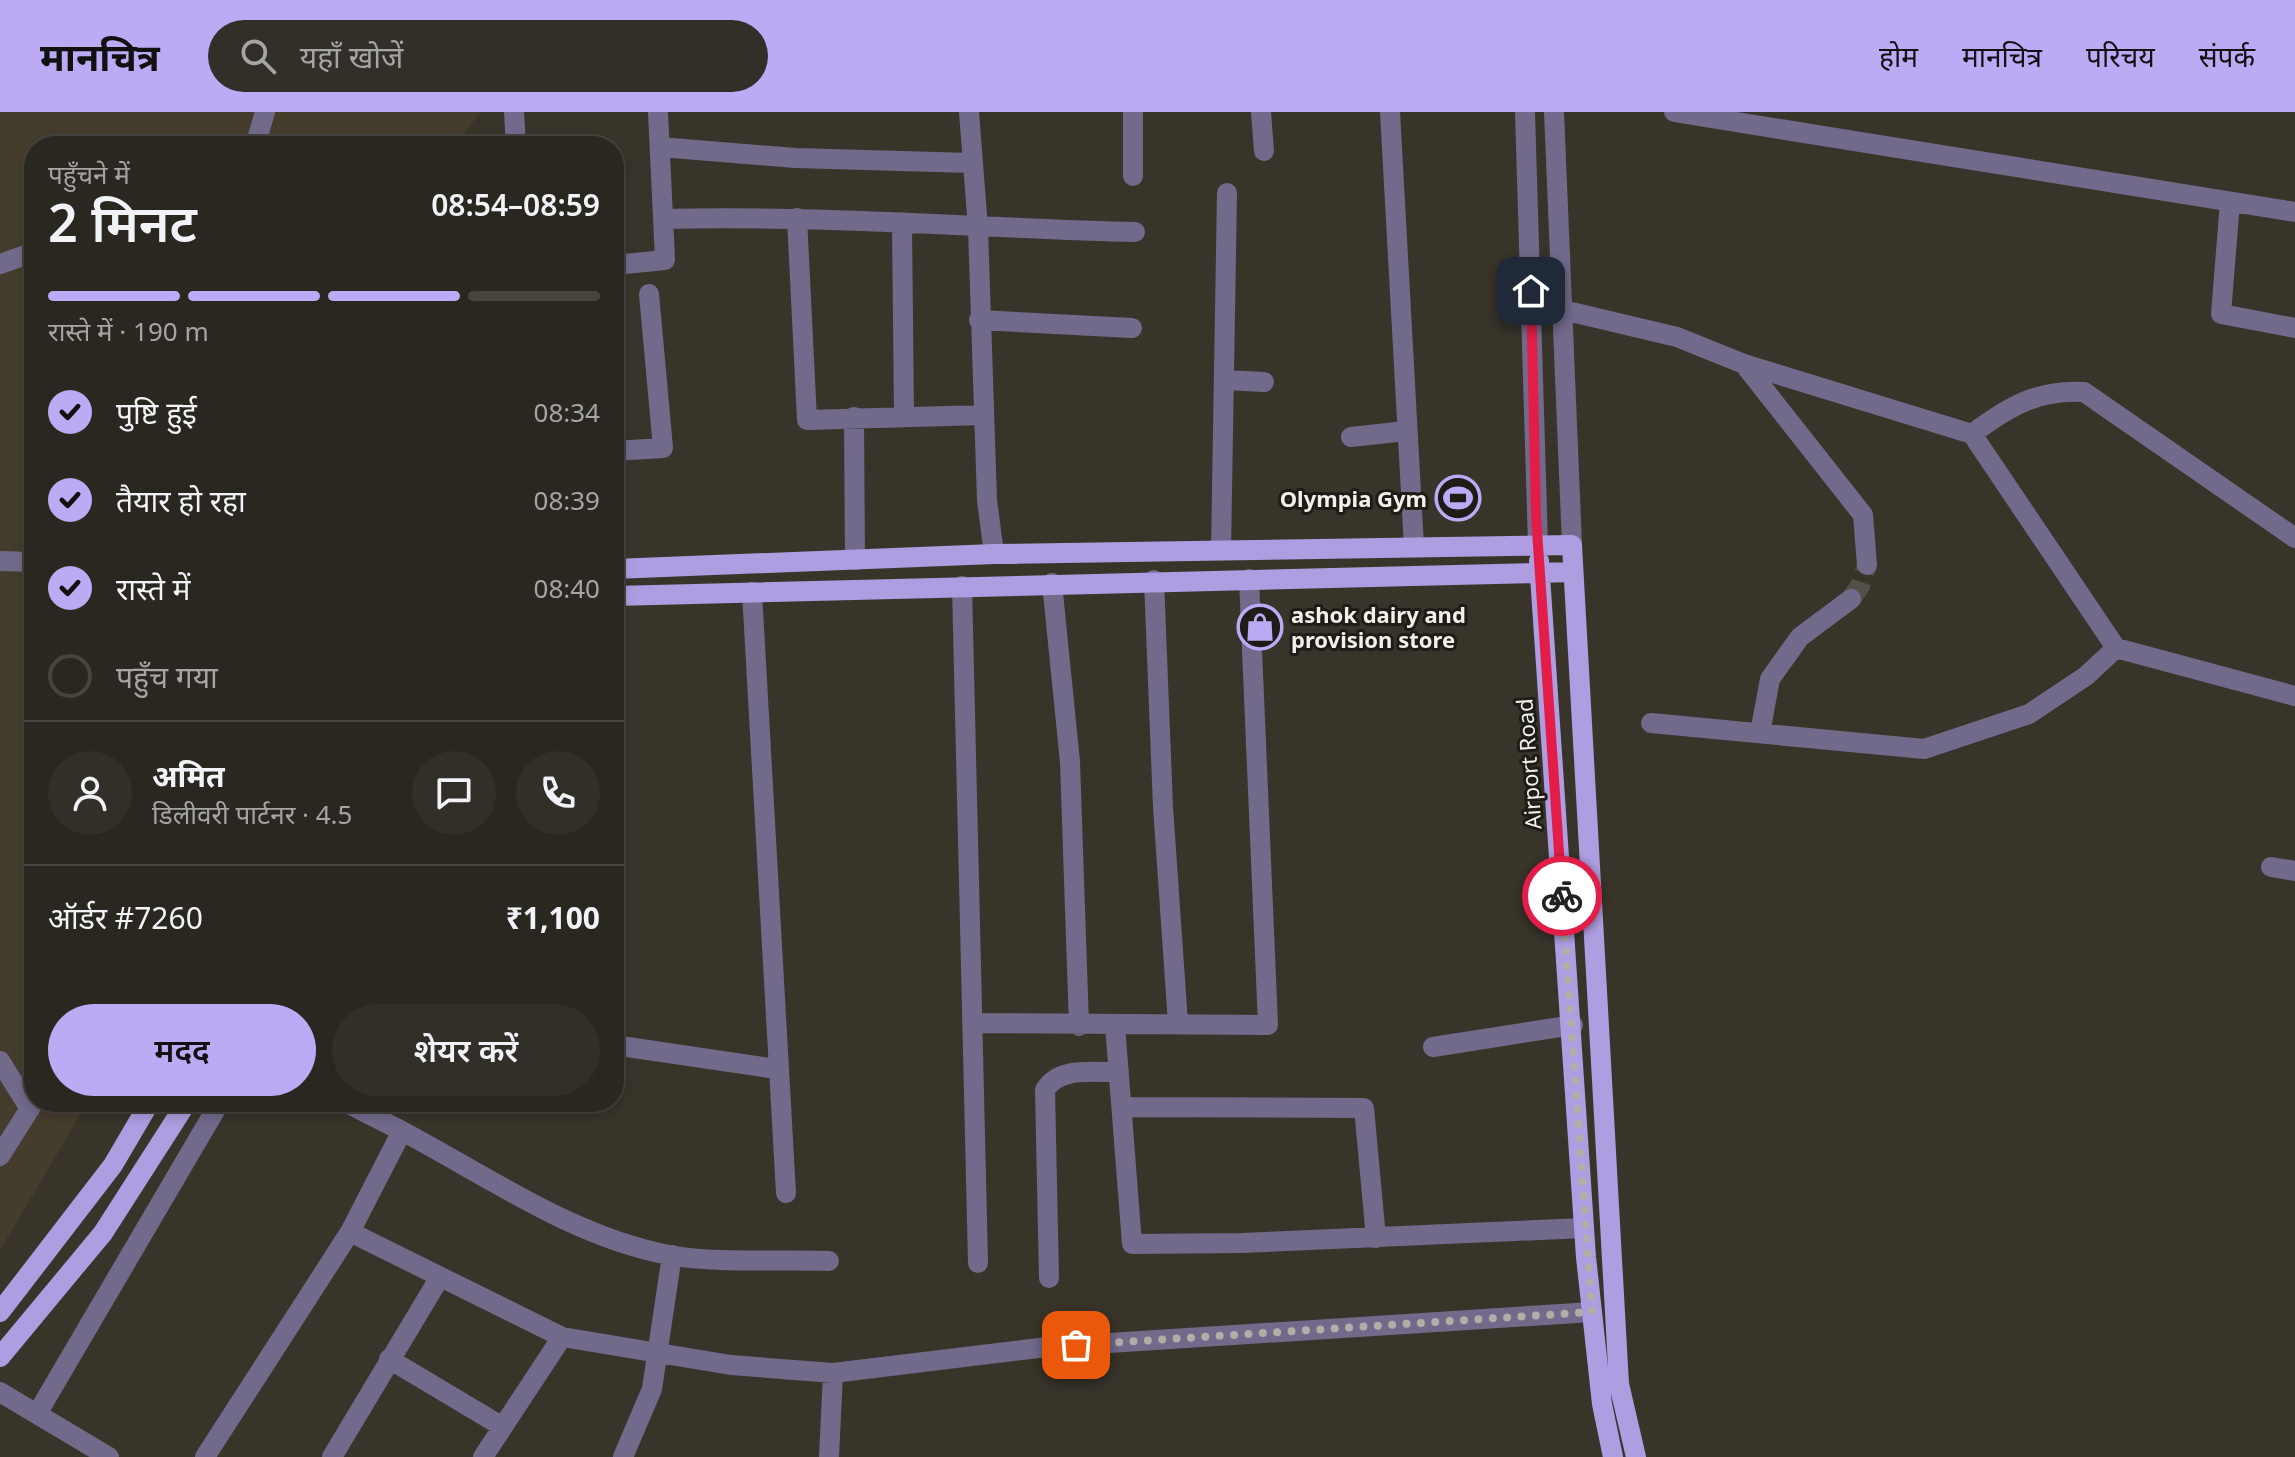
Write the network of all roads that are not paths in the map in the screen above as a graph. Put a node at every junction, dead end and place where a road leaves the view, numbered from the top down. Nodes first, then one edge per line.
1 (265, 112) edge
2 (514, 112) edge
3 (658, 112) edge
4 (969, 112) edge
5 (1133, 112) edge
6 (1261, 112) edge
7 (1390, 112) edge
8 (1525, 112) edge
9 (1554, 112) edge
10 (1674, 112) edge
11 (258, 136) edge
12 (515, 136) edge
13 (660, 147) junction
14 (1264, 151) dead end
15 (972, 163) junction
16 (1133, 176) dead end
17 (1227, 193) dead end
18 (2230, 202) junction
19 (2295, 212) edge
20 (797, 218) junction
21 (663, 219) junction
22 (902, 224) junction
23 (978, 228) junction
24 (1135, 232) dead end
25 (24, 256) edge
26 (0, 264) edge
27 (624, 264) edge
28 (649, 294) dead end
29 (1563, 310) junction
30 (979, 320) junction
31 (1132, 328) dead end
32 (2295, 328) edge
33 (1744, 364) junction
34 (1226, 380) junction
35 (1264, 382) dead end
36 (904, 415) junction
37 (983, 415) junction
38 (854, 417) junction
39 (1406, 431) junction
40 (1972, 434) junction
41 (1351, 437) dead end
42 (624, 450) edge
43 (2295, 538) edge
44 (1538, 545) junction
45 (1572, 545) junction
46 (1414, 547) junction
47 (1221, 550) junction
48 (994, 554) junction
49 (855, 560) junction
50 (0, 561) edge
51 (24, 562) edge
52 (1867, 565) tunnel mouth
53 (624, 569) edge
54 (1573, 572) junction
55 (1539, 573) junction
56 (1249, 579) junction
57 (1154, 580) junction
58 (1052, 583) junction
59 (962, 586) junction
60 (752, 592) junction
61 (624, 596) edge
62 (1851, 599) tunnel mouth
63 (2116, 648) junction
64 (2295, 696) edge
65 (1651, 723) dead end
66 (1760, 733) junction
67 (2271, 867) dead end
68 (2295, 871) edge
69 (972, 1023) junction
70 (1178, 1023) junction
71 (1115, 1025) junction
72 (1573, 1025) junction
73 (1079, 1026) junction
74 (624, 1046) edge
75 (1433, 1047) dead end
76 (0, 1061) edge
77 (777, 1069) junction
78 (1119, 1072) junction
79 (24, 1095) edge
80 (1122, 1107) junction
81 (28, 1112) edge
82 (144, 1112) edge
83 (181, 1112) edge
84 (214, 1112) edge
85 (365, 1112) edge
86 (402, 1131) junction
87 (0, 1156) edge
88 (786, 1193) dead end
89 (1584, 1228) junction
90 (350, 1232) junction
91 (1376, 1238) junction
92 (672, 1255) junction
93 (829, 1261) dead end
94 (978, 1263) dead end
95 (440, 1277) junction
96 (1049, 1278) dead end
97 (0, 1312) edge
98 (1592, 1312) junction
99 (562, 1337) junction
100 (659, 1351) junction
101 (0, 1357) edge
102 (389, 1359) junction
103 (833, 1373) junction
104 (0, 1392) edge
105 (37, 1414) junction
106 (503, 1427) junction
107 (109, 1457) edge
108 (205, 1457) edge
109 (332, 1457) edge
110 (483, 1457) edge
111 (623, 1457) edge
112 (829, 1457) edge
113 (1613, 1457) edge
114 (1636, 1457) edge

1 - 11 street
2 - 12 street
3 - 13 street
4 - 15 street
5 - 16 street
6 - 14 street
7 - 39 street
8 - 44 street, Airport Road
9 - 29 street
10 - 18 street
13 - 15 street
13 - 21 street
15 - 23 street
17 - 34 street
18 - 19 street
18 - 32 street
20 - 21 street
20 - 22 street
20 - 38 street
21 - 27 street
22 - 23 street
22 - 36 street
23 - 24 street
23 - 30 street
25 - 26 street
28 - 42 street
29 - 33 street
29 - 45 street
30 - 31 street
30 - 37 street
33 - 40 street
33 - 52 street
34 - 35 street
34 - 47 street
36 - 37 street
36 - 38 street
37 - 48 street
38 - 49 street
39 - 41 street
39 - 46 street
40 - 43 street
40 - 63 street
44 - 45 main road
44 - 46 main road
44 - 55 main road, Airport Road
45 - 54 main road
46 - 47 main road
47 - 48 main road
48 - 49 main road
49 - 53 main road
50 - 51 street
54 - 55 main road
54 - 114 main road
55 - 56 main road
55 - 72 main road, Airport Road
56 - 57 main road
56 - 70 street
57 - 58 main road
57 - 70 street
58 - 59 main road
58 - 73 street
59 - 60 main road
59 - 69 street
60 - 61 main road
60 - 77 street
62 - 66 street
63 - 64 street
63 - 66 street
65 - 66 street
67 - 68 street
69 - 73 street
69 - 94 street
70 - 71 street
71 - 73 street
71 - 78 street
72 - 75 street
72 - 89 main road, Airport Road
74 - 77 street
76 - 79 street
77 - 88 street
78 - 80 street
78 - 96 street
80 - 91 street
80 - 91 street
81 - 87 street
82 - 97 main road
83 - 101 main road
84 - 105 street
85 - 86 street
86 - 90 street
86 - 92 street
89 - 91 street
89 - 98 main road, Airport Road
90 - 95 street
90 - 108 street
92 - 93 street
92 - 100 street
95 - 99 street
95 - 102 street
98 - 103 street
98 - 113 main road, Airport Road
99 - 100 street
99 - 106 street
100 - 103 street
100 - 111 street
102 - 106 street
102 - 109 street
103 - 112 street
104 - 105 street
105 - 107 street
106 - 110 street

